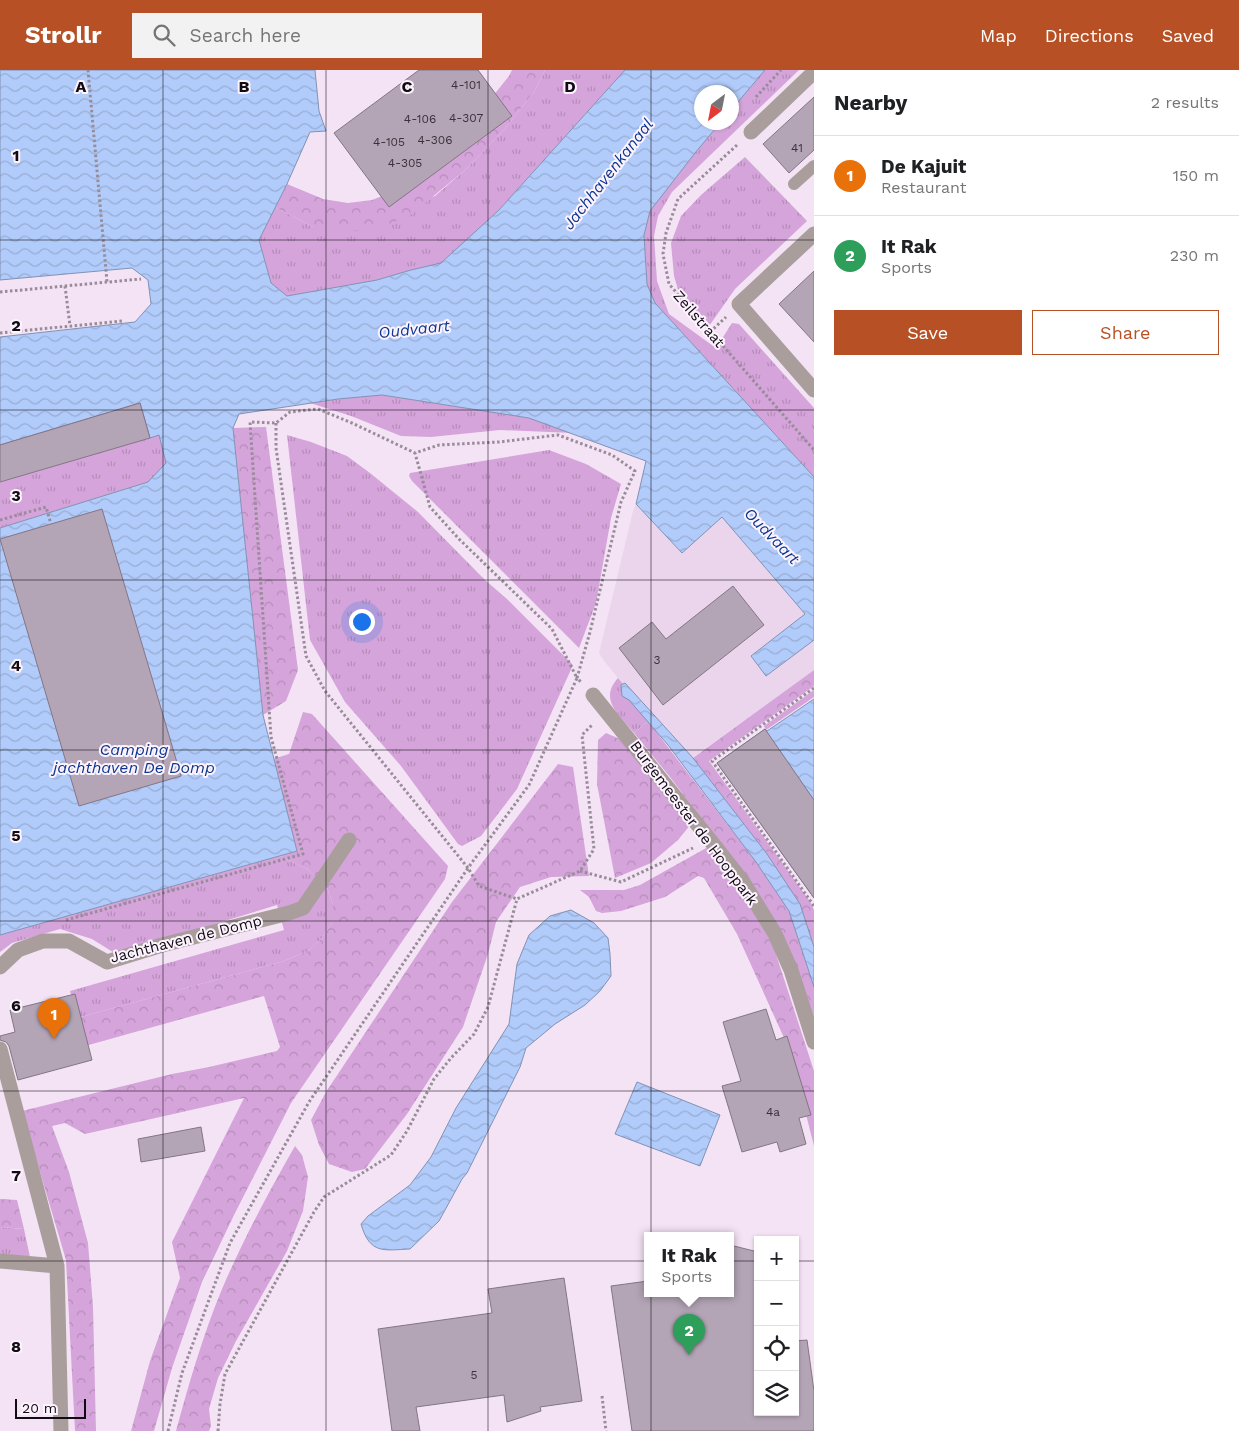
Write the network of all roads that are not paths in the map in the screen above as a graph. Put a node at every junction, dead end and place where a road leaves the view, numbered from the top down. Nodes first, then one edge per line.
1 (814, 72) edge
2 (751, 132) road end
3 (814, 166) edge
4 (794, 184) dead end
5 (814, 234) edge
6 (814, 390) edge
7 (594, 695) road end
8 (349, 840) dead end
9 (0, 967) edge
10 (814, 1042) edge
11 (0, 1049) edge
12 (0, 1261) edge
13 (58, 1266) junction
14 (61, 1431) edge

1 - 2 street
3 - 4 lane
5 - 6 street
7 - 10 street, Burgemeester de Hooppark
8 - 9 street, Jachthaven de Domp
11 - 13 street
12 - 13 street
13 - 14 street

